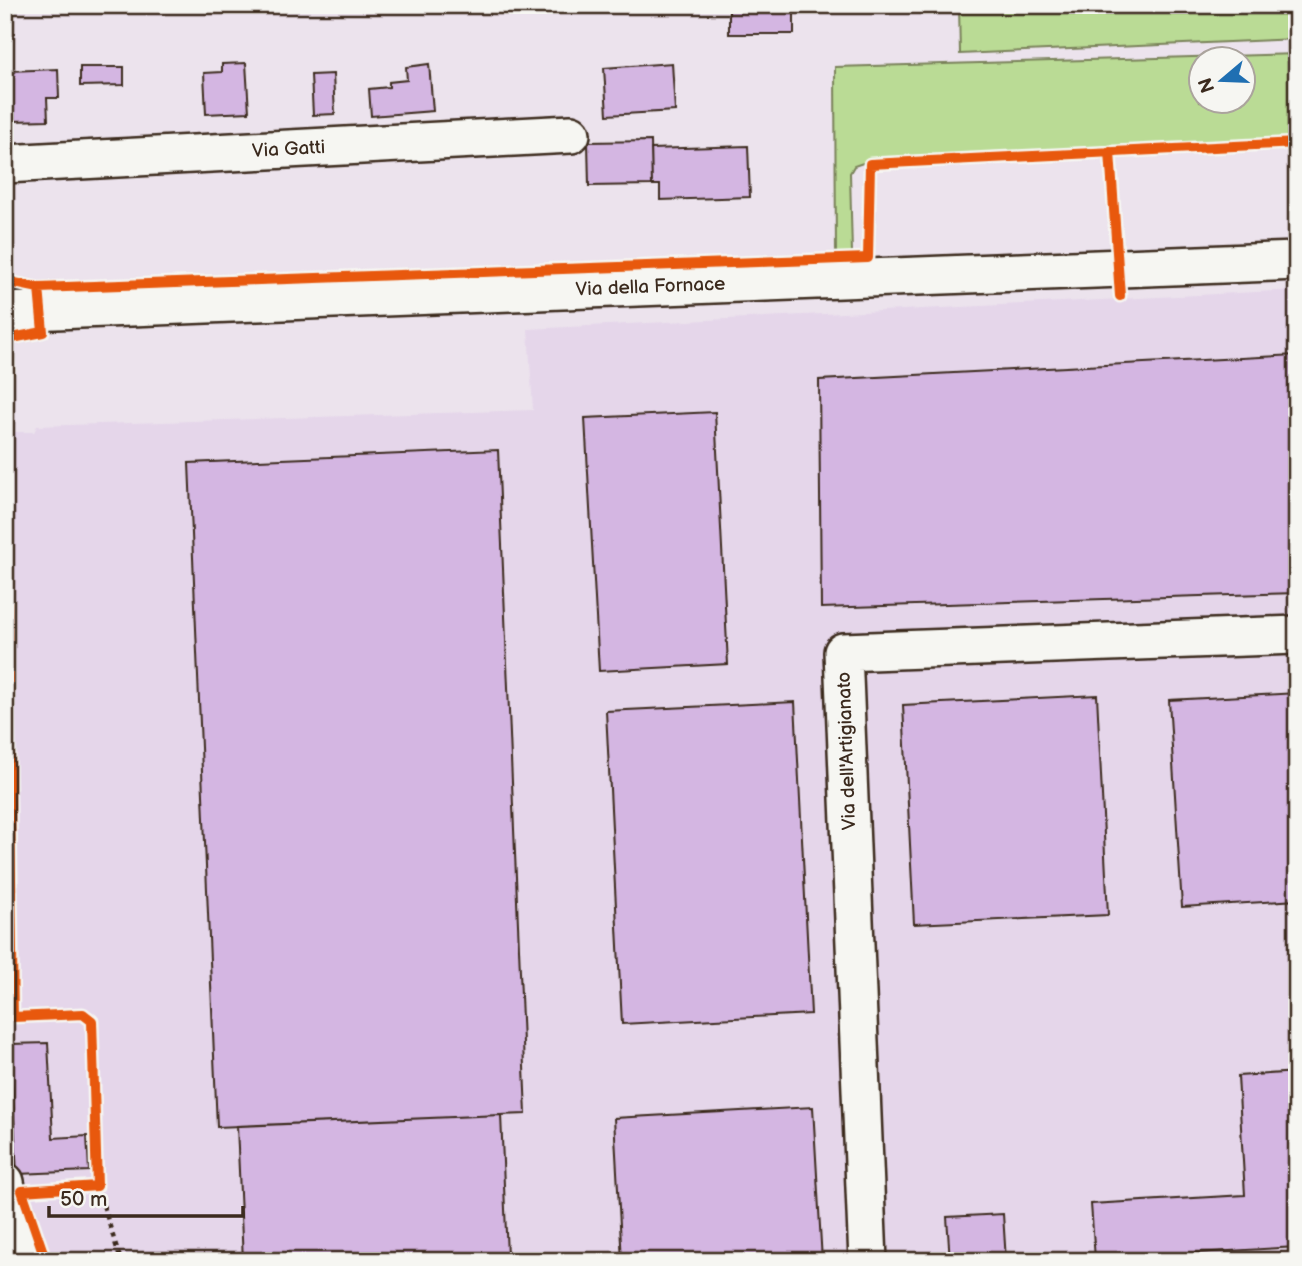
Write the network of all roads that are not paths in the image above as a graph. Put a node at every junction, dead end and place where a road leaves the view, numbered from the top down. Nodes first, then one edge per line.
1 (571, 134) dead end
2 (5, 164) edge
3 (1297, 261) edge
4 (5, 312) edge
5 (1297, 635) edge
6 (5, 1182) edge
7 (26, 1261) edge
8 (868, 1261) edge

1 - 2 street, Via Gatti
3 - 4 street, Via della Fornace
5 - 8 street, Via dell'Artigianato
6 - 7 street

